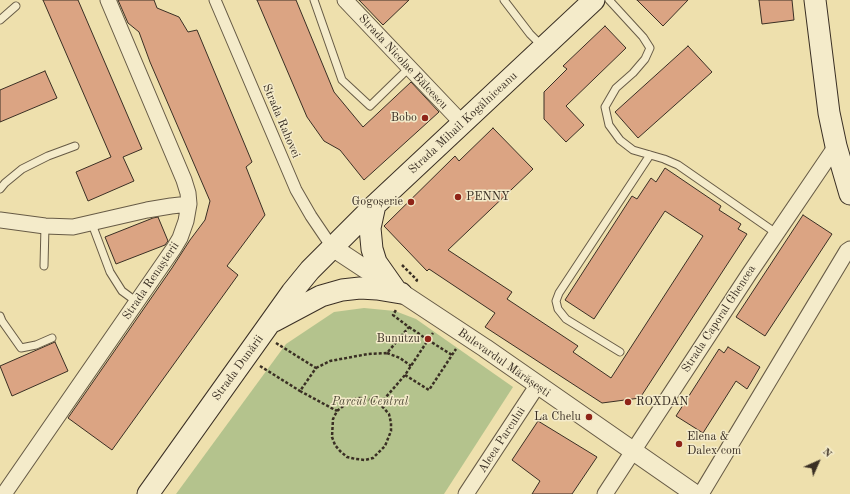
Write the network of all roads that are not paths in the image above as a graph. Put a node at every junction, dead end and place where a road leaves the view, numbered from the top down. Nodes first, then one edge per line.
1 (108, 0) edge
2 (215, 0) edge
3 (314, 0) edge
4 (345, 0) edge
5 (504, 0) edge
6 (594, 0) edge
7 (608, 0) edge
8 (815, 0) edge
9 (16, 6) dead end
10 (0, 20) edge
11 (544, 48) junction
12 (409, 68) junction
13 (462, 123) junction
14 (76, 146) dead end
15 (836, 146) junction
16 (650, 155) junction
17 (846, 169) edge
18 (0, 189) edge
19 (850, 194) edge
20 (189, 204) junction
21 (374, 205) junction
22 (0, 220) edge
23 (92, 224) junction
24 (45, 226) junction
25 (776, 233) junction
26 (332, 247) junction
27 (850, 249) edge
28 (44, 266) dead end
29 (400, 293) junction
30 (138, 302) junction
31 (0, 316) edge
32 (266, 329) junction
33 (52, 338) dead end
34 (620, 352) dead end
35 (537, 386) junction
36 (633, 451) junction
37 (4, 489) edge
38 (148, 494) edge
39 (466, 494) edge
40 (605, 494) edge
41 (695, 494) edge
42 (701, 494) edge

1 - 20 street, Strada Renașterii
2 - 26 street, Strada Rahovei
3 - 12 lane
4 - 12 street, Strada Nicolae Bălcescu
5 - 11 lane
6 - 11 main road, Strada Mihail Kogălniceanu
7 - 16 lane
8 - 15 main road
9 - 10 lane
11 - 13 main road, Strada Mihail Kogălniceanu
12 - 13 street, Strada Nicolae Bălcescu
13 - 21 main road, Strada Mihail Kogălniceanu
14 - 18 lane
15 - 17 main road
15 - 25 street, Strada Caporal Ghencea
16 - 25 lane
16 - 34 lane
17 - 19 main road
20 - 23 street
20 - 30 street, Strada Renașterii
21 - 26 main road, Strada Mihail Kogălniceanu
21 - 29 main road
22 - 24 street
23 - 24 street
23 - 30 lane
24 - 28 lane
25 - 36 street, Strada Caporal Ghencea
26 - 29 street, Bulevardul Mărășești
26 - 32 main road, Strada Dunării
27 - 42 street
29 - 32 main road
29 - 35 street, Bulevardul Mărășești
30 - 37 street, Strada Renașterii
31 - 33 lane
32 - 38 main road, Strada Dunării
35 - 36 street, Bulevardul Mărășești
35 - 39 street, Aleea Parcului
36 - 40 street, Strada Caporal Ghencea
36 - 41 street, Bulevardul Mărășești

